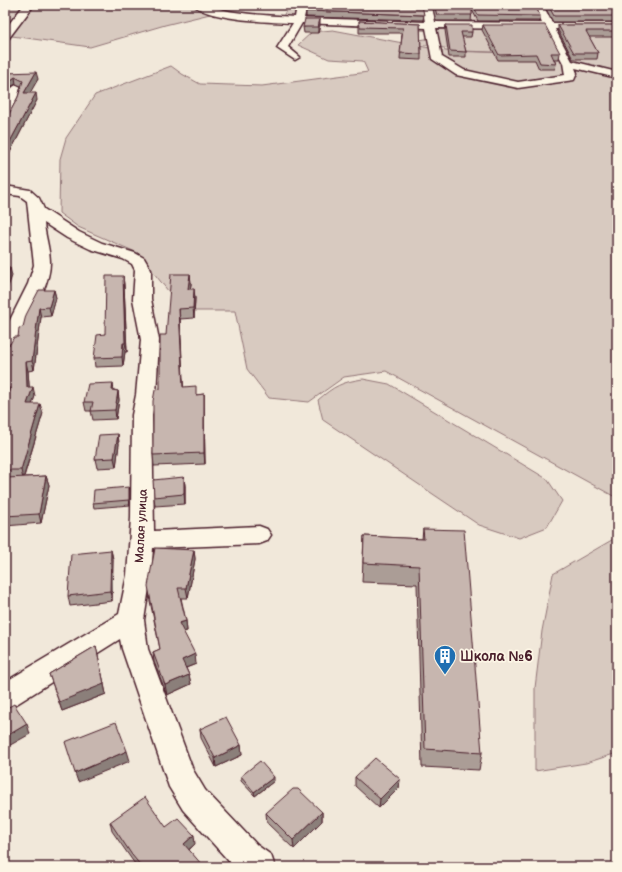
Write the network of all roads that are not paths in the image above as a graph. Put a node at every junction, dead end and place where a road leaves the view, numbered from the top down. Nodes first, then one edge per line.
1 (29, 5) edge
2 (199, 5) edge
3 (302, 5) edge
4 (426, 5) edge
5 (538, 5) edge
6 (364, 11) edge
7 (299, 21) junction
8 (364, 23) junction
9 (431, 25) junction
10 (550, 26) junction
11 (617, 26) edge
12 (5, 36) edge
13 (295, 57) dead end
14 (568, 63) junction
15 (617, 75) edge
16 (17, 88) edge
17 (5, 117) edge
18 (11, 190) edge
19 (38, 212) junction
20 (5, 348) edge
21 (259, 535) dead end
22 (142, 540) junction
23 (131, 620) junction
24 (5, 696) edge
25 (258, 867) edge

1 - 12 street
2 - 7 street
3 - 7 street
4 - 9 street
5 - 10 street
6 - 8 street
7 - 8 street
7 - 13 street
8 - 9 street
9 - 10 street
9 - 14 street
10 - 11 street
10 - 14 street
14 - 15 street
16 - 17 street
18 - 19 street
19 - 20 street
19 - 22 street, Малая улица
21 - 22 street
22 - 23 street, Малая улица
23 - 24 street
23 - 25 street, Малая улица

